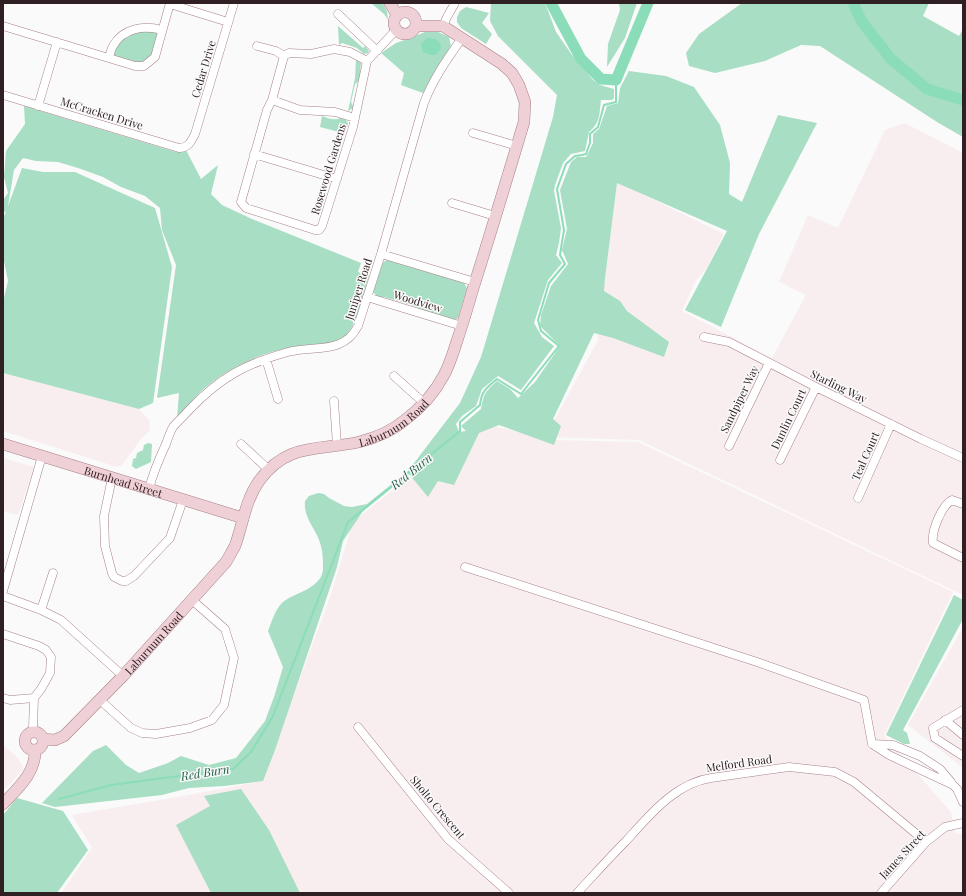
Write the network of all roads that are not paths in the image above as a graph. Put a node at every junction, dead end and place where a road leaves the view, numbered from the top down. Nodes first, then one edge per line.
1 (170, 3) edge
2 (234, 3) edge
3 (390, 3) edge
4 (455, 3) edge
5 (338, 14) dead end
6 (397, 15) junction
7 (228, 22) junction
8 (3, 26) edge
9 (416, 26) junction
10 (443, 26) junction
11 (162, 30) junction
12 (396, 30) junction
13 (462, 38) junction
14 (57, 42) junction
15 (257, 46) dead end
16 (377, 51) junction
17 (284, 56) junction
18 (109, 58) junction
19 (367, 61) junction
20 (3, 95) edge
21 (272, 100) junction
22 (38, 106) junction
23 (355, 118) junction
24 (473, 133) dead end
25 (192, 140) joint
26 (516, 146) junction
27 (254, 154) junction
28 (336, 179) junction
29 (452, 203) dead end
30 (495, 216) junction
31 (381, 254) junction
32 (475, 282) junction
33 (367, 298) junction
34 (462, 326) junction
35 (704, 337) dead end
36 (266, 359) junction
37 (769, 363) junction
38 (394, 376) dead end
39 (816, 387) junction
40 (278, 399) dead end
41 (334, 401) dead end
42 (424, 403) junction
43 (891, 424) junction
44 (3, 444) edge
45 (241, 444) dead end
46 (337, 445) junction
47 (729, 446) dead end
48 (42, 456) junction
49 (963, 458) edge
50 (780, 460) dead end
51 (269, 470) junction
52 (112, 478) junction
53 (149, 489) junction
54 (858, 498) dead end
55 (183, 500) junction
56 (962, 501) edge
57 (243, 518) junction
58 (963, 558) edge
59 (465, 566) dead end
60 (53, 573) dead end
61 (3, 591) edge
62 (3, 596) edge
63 (192, 600) junction
64 (41, 610) junction
65 (3, 634) edge
66 (123, 676) junction
67 (3, 698) edge
68 (34, 698) junction
69 (100, 700) junction
70 (963, 710) edge
71 (945, 720) junction
72 (358, 727) dead end
73 (38, 735) junction
74 (963, 735) edge
75 (872, 744) junction
76 (35, 750) junction
77 (963, 756) edge
78 (953, 785) junction
79 (963, 802) edge
80 (3, 804) edge
81 (963, 823) edge
82 (926, 842) junction
83 (509, 893) edge
84 (577, 893) edge
85 (882, 893) edge

1 - 7 street
1 - 11 street
2 - 7 street, Cedar Drive
3 - 6 street
4 - 10 street
5 - 16 street
6 - 9 street
6 - 12 street
7 - 25 street, Cedar Drive
8 - 14 street
9 - 10 street
9 - 12 street
10 - 13 street, Laburnum Road
11 - 18 street
11 - 18 street
12 - 16 street
13 - 26 street, Laburnum Road
13 - 31 street, Juniper Road
14 - 18 street
14 - 22 street
15 - 17 street
16 - 19 street
17 - 19 street
17 - 21 street, Rosewood Gardens
19 - 23 street, Rosewood Gardens
20 - 22 street, McCracken Drive
21 - 23 street
21 - 27 street, Rosewood Gardens
22 - 25 street, McCracken Drive
23 - 28 street, Rosewood Gardens
24 - 26 street
26 - 30 street, Laburnum Road
27 - 28 street
27 - 28 street, Rosewood Gardens
29 - 30 street
30 - 32 street, Laburnum Road
31 - 32 street
31 - 33 street, Juniper Road
32 - 34 street, Laburnum Road
33 - 34 street, Woodview
33 - 36 street, Juniper Road
34 - 42 street, Laburnum Road
35 - 37 street, Starling Way
36 - 40 street
36 - 53 street, Juniper Road
37 - 39 street, Starling Way
37 - 47 street, Sandpiper Way
38 - 42 street
39 - 43 street, Starling Way
39 - 50 street, Dunlin Court
41 - 46 street
42 - 46 street, Laburnum Road
43 - 49 street, Starling Way
43 - 54 street, Teal Court
44 - 48 street, Burnhead Street
45 - 51 street
46 - 51 street, Laburnum Road
48 - 52 street, Burnhead Street
48 - 61 street
51 - 57 street, Laburnum Road
52 - 53 street, Burnhead Street
52 - 55 street
53 - 55 street, Burnhead Street
55 - 57 street, Burnhead Street
56 - 58 street
57 - 63 street, Laburnum Road
59 - 75 street
60 - 64 street
62 - 64 street
63 - 66 street, Laburnum Road
63 - 69 street
64 - 66 street
65 - 68 street
66 - 69 street, Laburnum Road
67 - 68 street
68 - 73 street
69 - 73 street, Laburnum Road
70 - 71 street
71 - 74 street
71 - 77 street
72 - 83 street, Sholto Crescent
73 - 76 street
73 - 76 street
75 - 78 street
75 - 78 street
76 - 80 street
78 - 79 street
81 - 82 street, James Street
82 - 84 street, Melford Road
82 - 85 street, James Street

